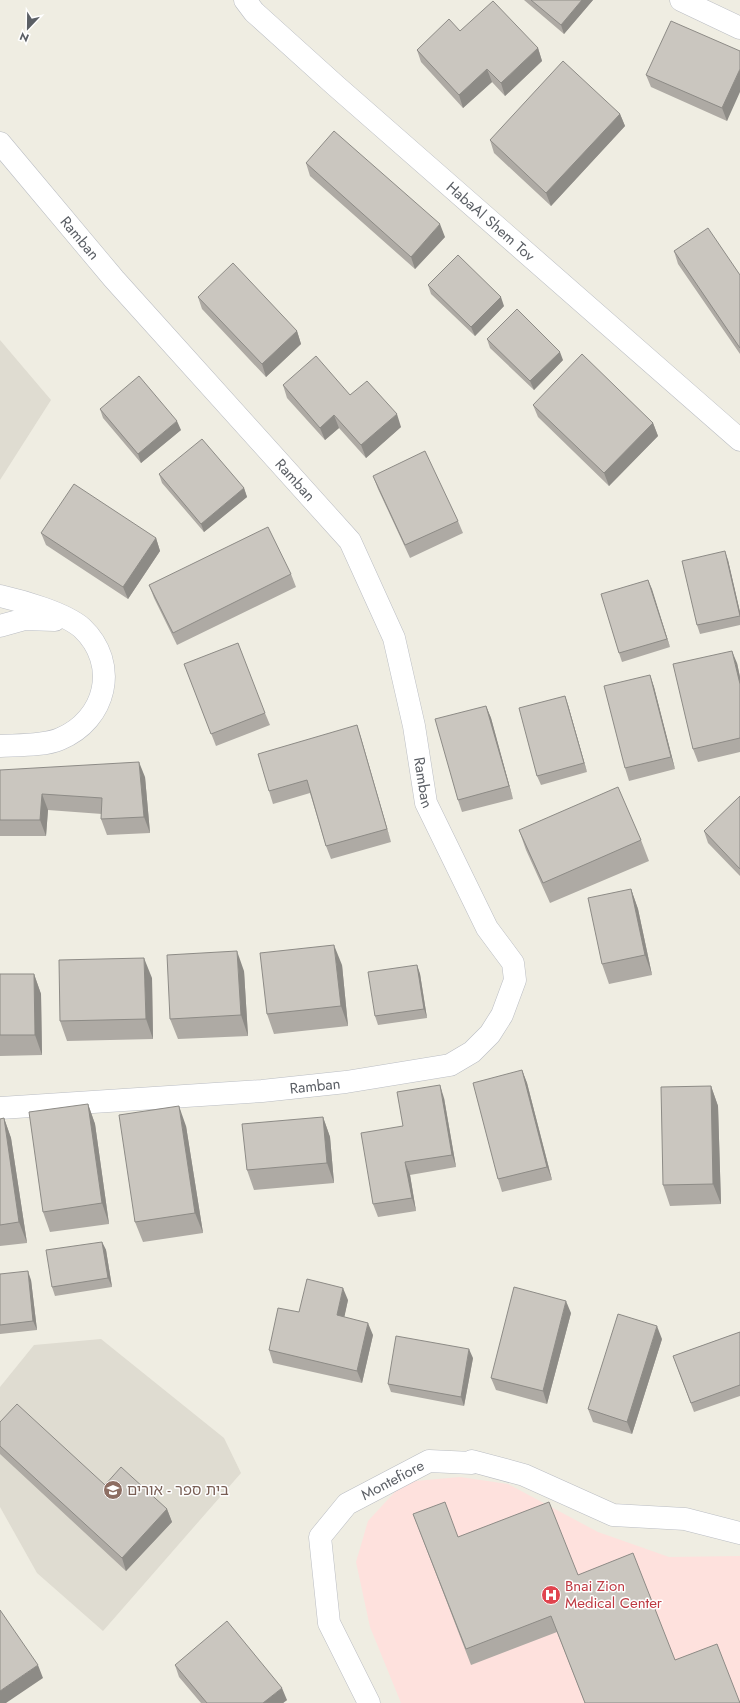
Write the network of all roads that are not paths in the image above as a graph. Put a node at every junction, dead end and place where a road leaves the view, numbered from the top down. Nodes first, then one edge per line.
1 (245, 0) edge
2 (681, 0) edge
3 (740, 28) edge
4 (0, 143) edge
5 (740, 440) edge
6 (0, 596) edge
7 (0, 626) edge
8 (81, 627) junction
9 (0, 746) edge
10 (0, 1108) edge
11 (740, 1533) edge
12 (369, 1703) edge

1 - 5 street, HabaAl Shem Tov
2 - 3 street
4 - 10 street, Ramban
6 - 8 street
7 - 8 street
8 - 9 street
11 - 12 street, Montefiore

